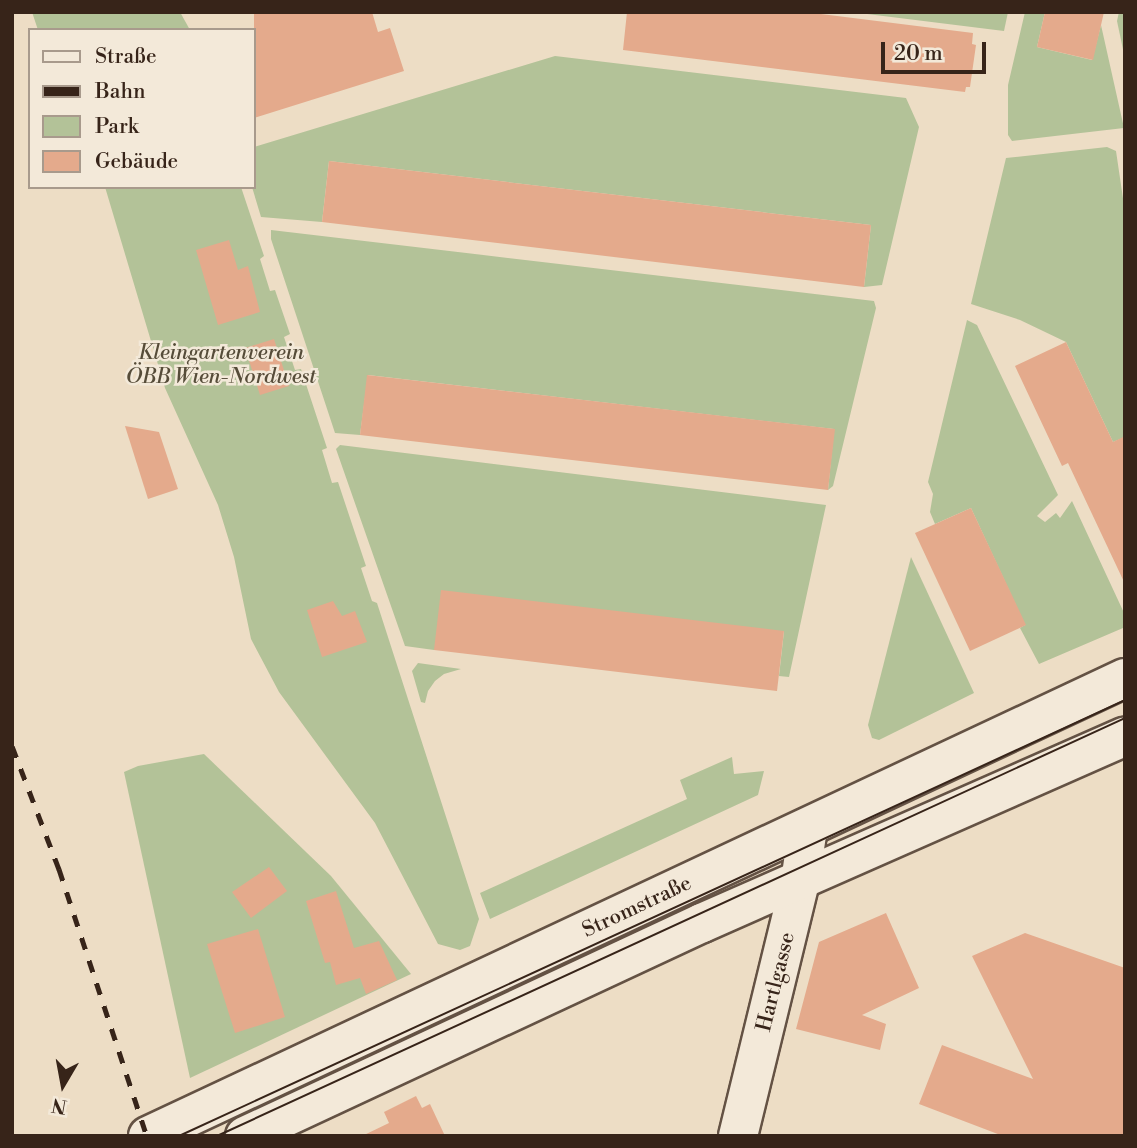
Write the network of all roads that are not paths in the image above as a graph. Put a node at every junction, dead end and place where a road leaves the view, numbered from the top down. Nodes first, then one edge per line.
1 (1125, 678) edge
2 (1125, 736) edge
3 (808, 828) junction
4 (800, 881) junction
5 (148, 1136) edge
6 (245, 1136) edge
7 (738, 1136) edge

1 - 3 main road, Stromstraße
2 - 4 main road, Stromstraße
3 - 4 main road, Hartlgasse
3 - 5 main road, Stromstraße
4 - 6 main road, Stromstraße
4 - 7 main road, Hartlgasse

